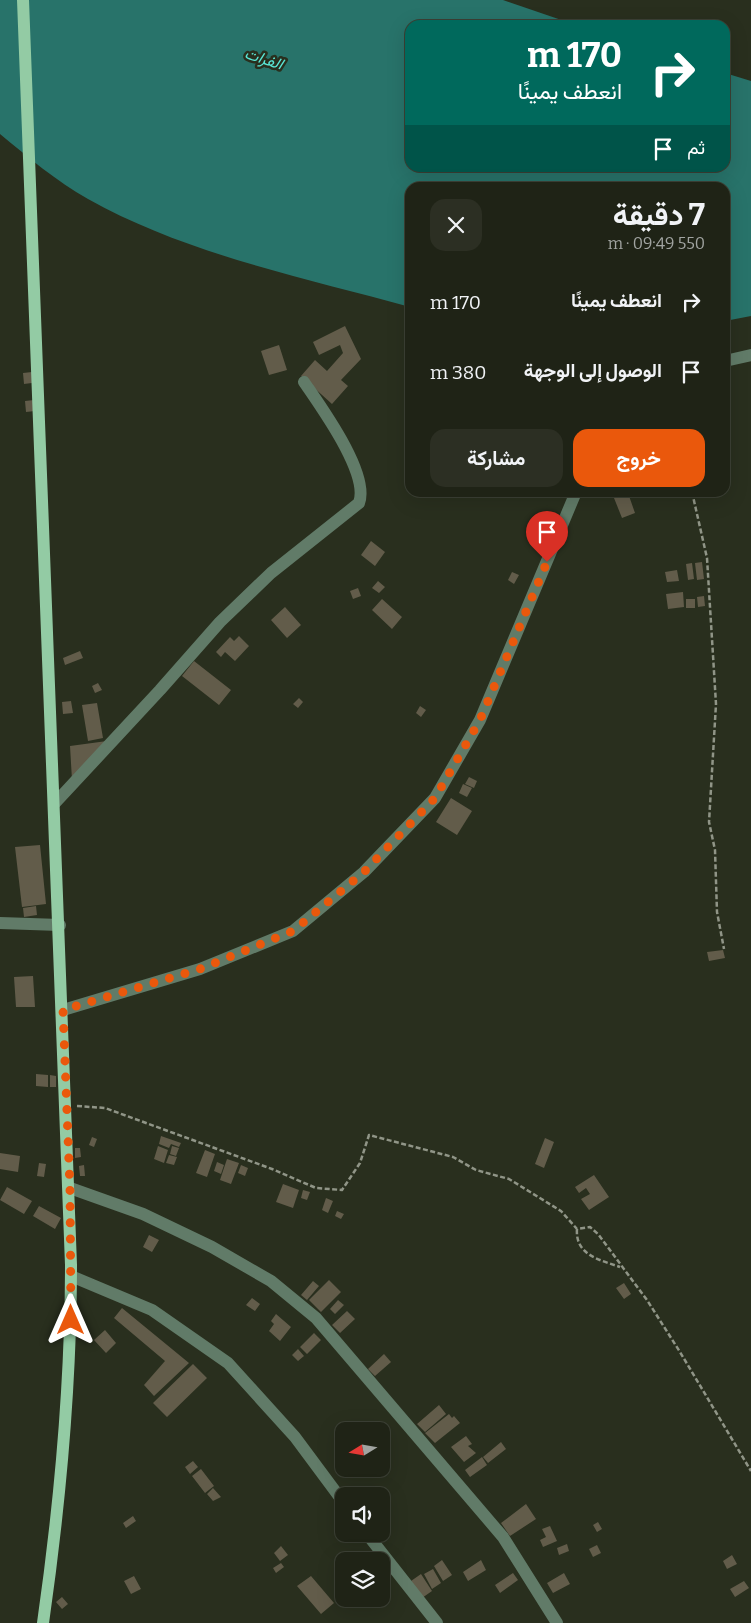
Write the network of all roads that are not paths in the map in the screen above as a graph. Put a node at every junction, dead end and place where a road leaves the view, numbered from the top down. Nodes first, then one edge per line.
1 (23, 0) edge
2 (751, 355) edge
3 (730, 360) edge
4 (304, 382) dead end
5 (574, 497) edge
6 (55, 803) junction
7 (0, 923) edge
8 (60, 925) junction
9 (63, 1010) junction
10 (70, 1188) junction
11 (71, 1276) junction
12 (335, 1491) edge
13 (373, 1542) edge
14 (43, 1623) edge
15 (436, 1623) edge
16 (557, 1623) edge

1 - 6 main road
2 - 3 street
4 - 6 street
5 - 9 street
6 - 8 main road
7 - 8 street
8 - 9 main road
9 - 10 main road
10 - 11 main road
10 - 16 street
11 - 12 street
11 - 14 main road
13 - 15 street

